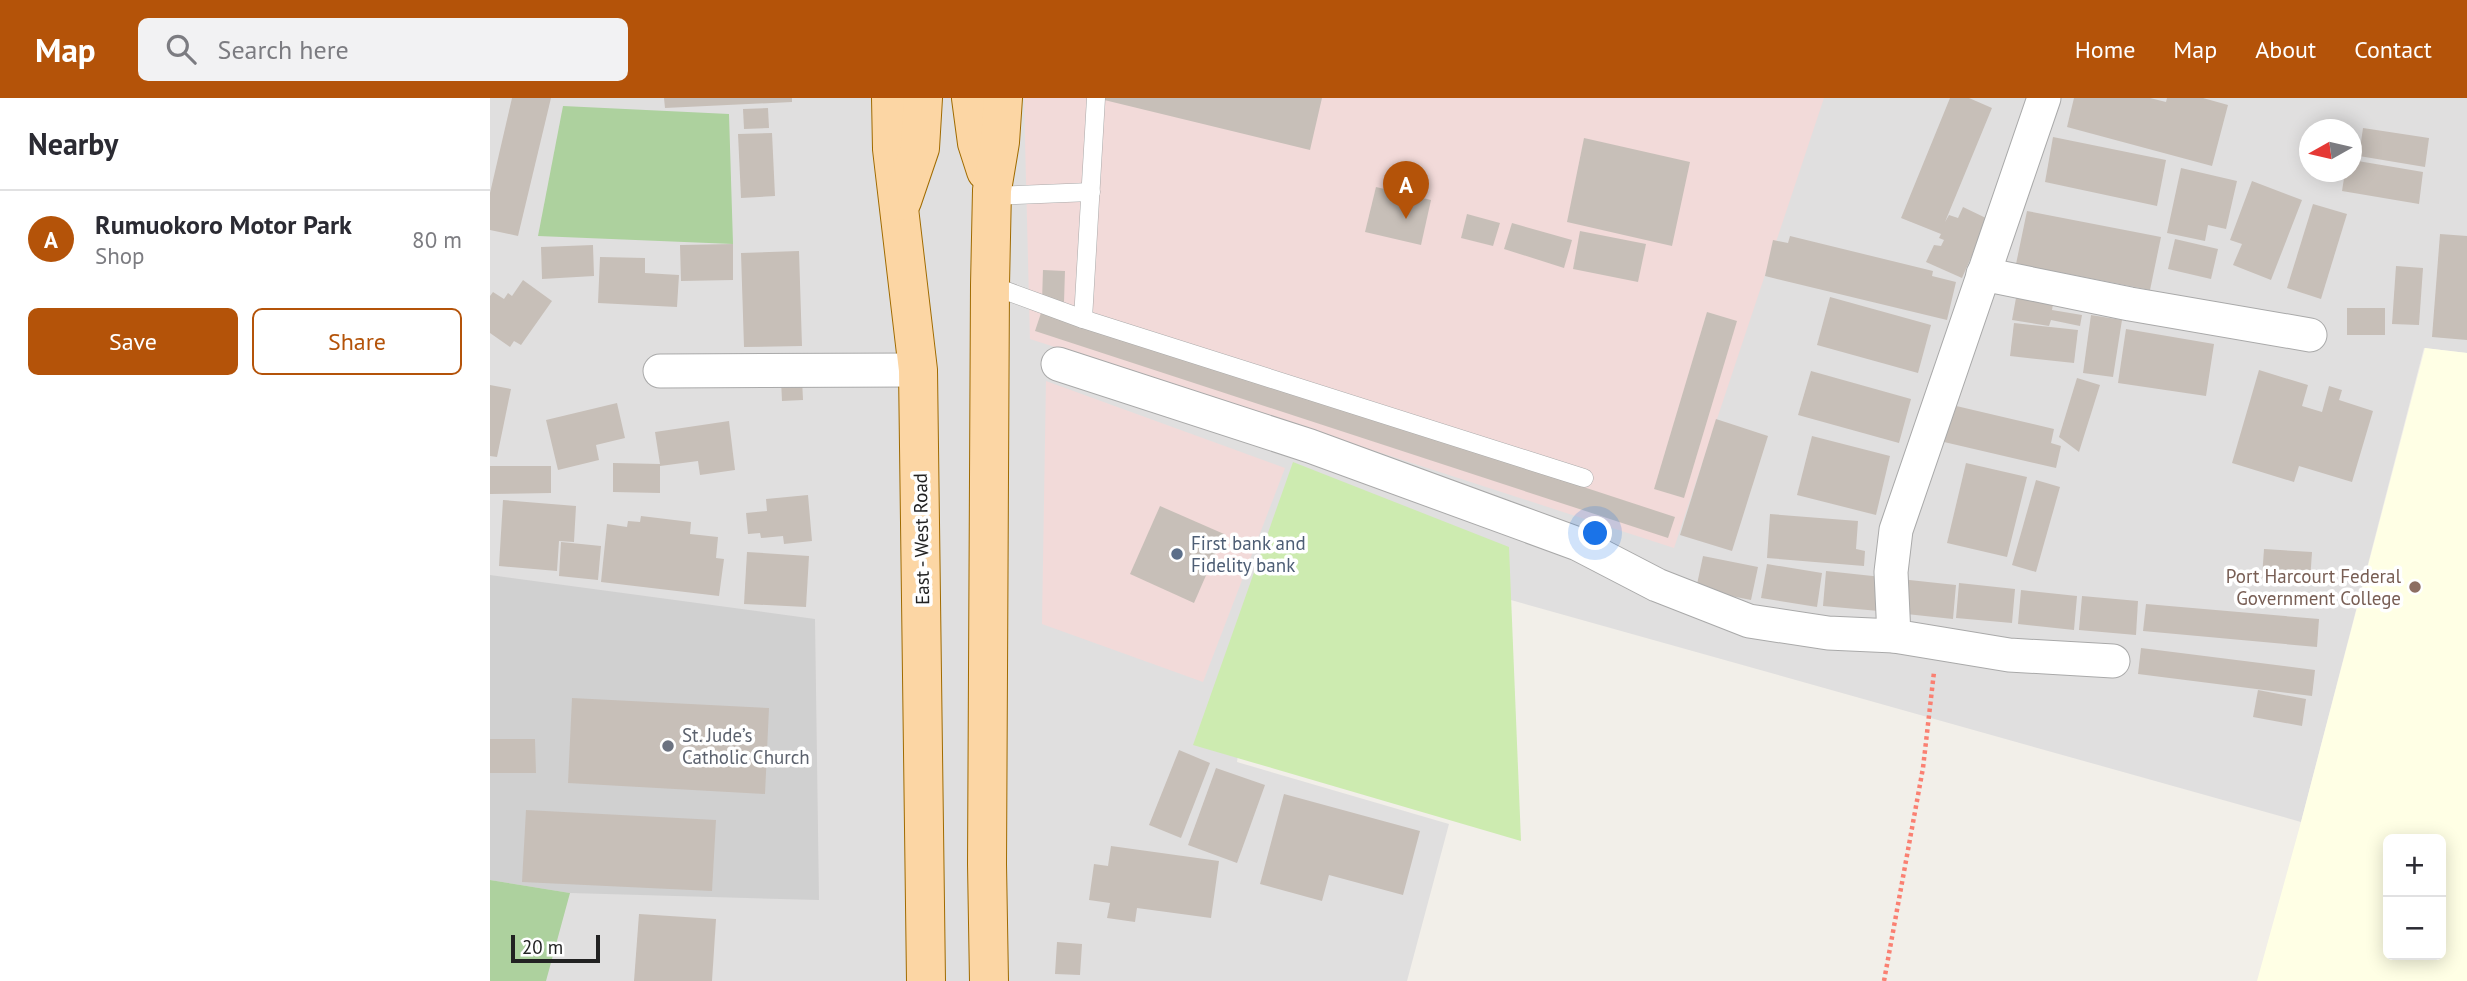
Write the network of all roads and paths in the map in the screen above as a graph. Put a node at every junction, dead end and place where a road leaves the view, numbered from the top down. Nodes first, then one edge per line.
1 (891, 98) edge
2 (923, 98) edge
3 (971, 98) edge
4 (1003, 98) edge
5 (1096, 98) edge
6 (2044, 98) edge
7 (1091, 192) junction
8 (993, 193) junction
9 (899, 210) junction
10 (1983, 274) junction
11 (990, 285) junction
12 (1083, 318) junction
13 (2310, 335) dead end
14 (1059, 364) dead end
15 (918, 370) junction
16 (660, 371) dead end
17 (1584, 478) dead end
18 (1894, 636) junction
19 (1937, 643) junction
20 (2113, 661) dead end
21 (926, 981) edge
22 (989, 981) edge
23 (1884, 981) edge

1 - 9 main road, East - West Road
2 - 9 main road
3 - 8 main road
4 - 8 main road
5 - 7 lane
6 - 10 street
7 - 8 lane
7 - 12 lane
8 - 11 main road
9 - 15 main road, East - West Road
10 - 13 street
10 - 18 street
11 - 12 lane
11 - 22 main road
12 - 17 lane
14 - 18 street
15 - 16 street
15 - 21 main road, East - West Road
18 - 19 street
19 - 20 street
19 - 23 path

